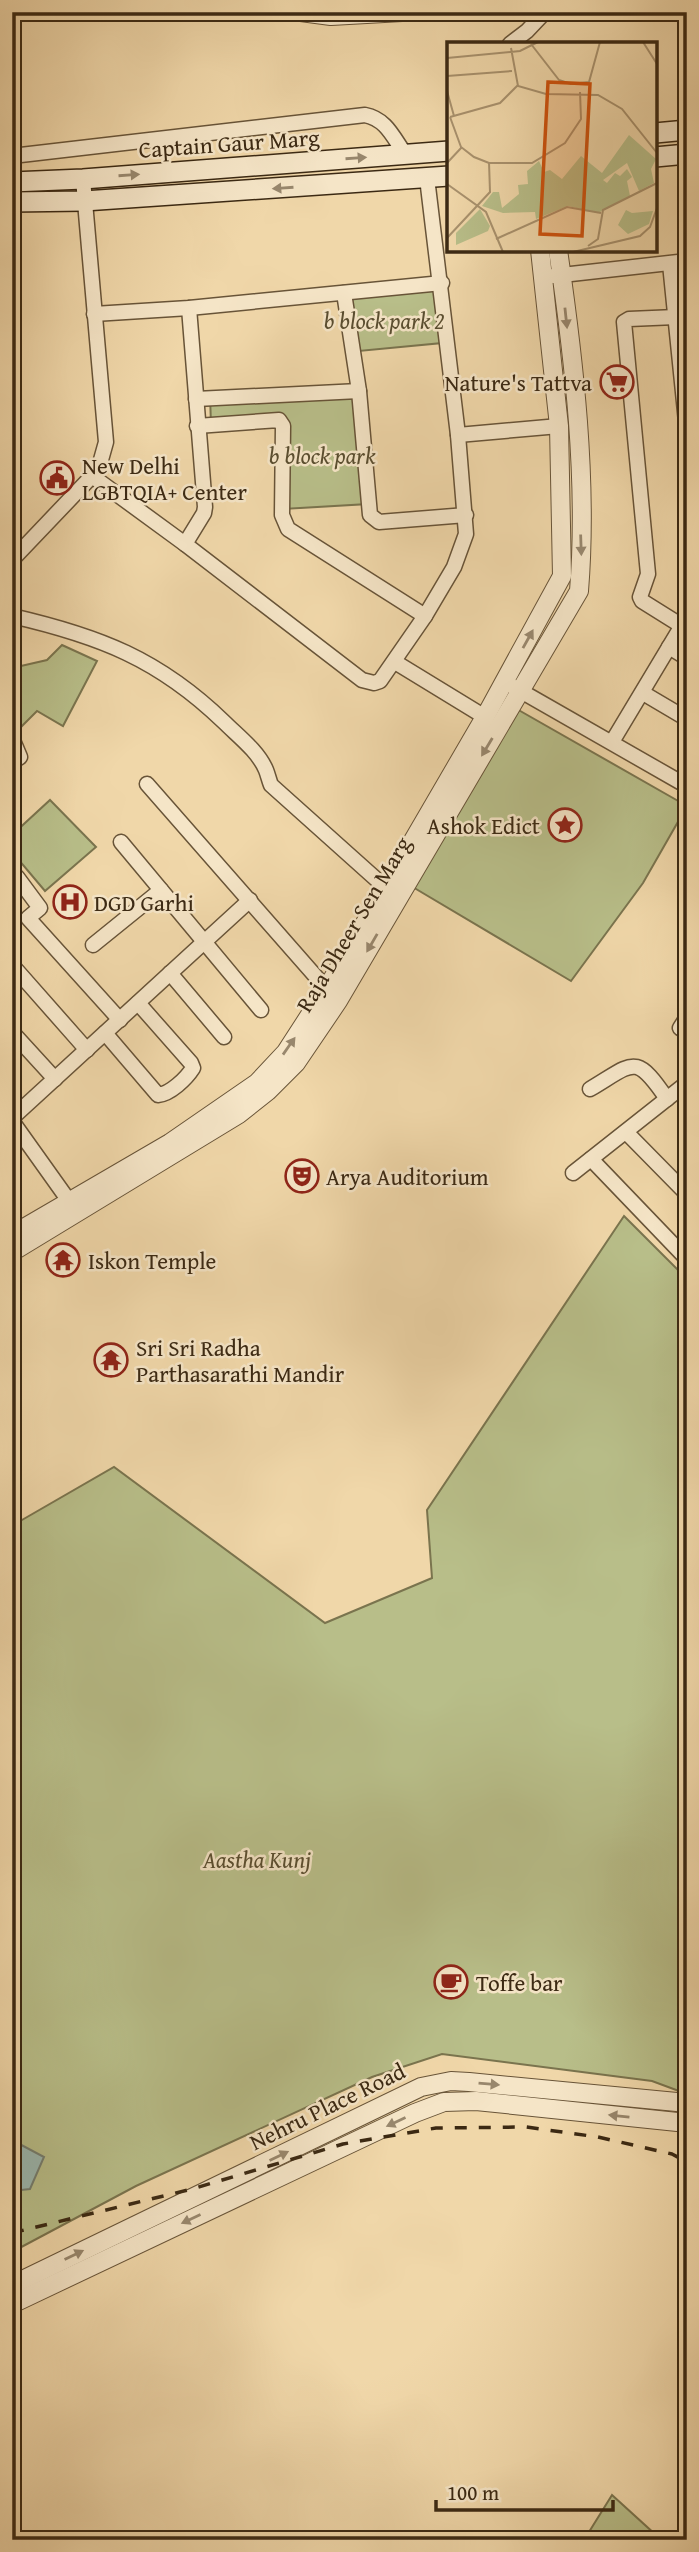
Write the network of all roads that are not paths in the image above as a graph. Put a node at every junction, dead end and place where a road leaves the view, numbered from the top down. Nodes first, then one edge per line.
1 (301, 12) edge
2 (402, 12) edge
3 (545, 12) edge
4 (513, 42) edge
5 (687, 130) edge
6 (657, 133) edge
7 (447, 151) edge
8 (405, 154) junction
9 (687, 154) edge
10 (12, 156) edge
11 (657, 157) edge
12 (447, 176) edge
13 (427, 178) junction
14 (83, 179) junction
15 (12, 182) edge
16 (84, 201) junction
17 (12, 202) edge
18 (541, 252) edge
19 (558, 252) edge
20 (687, 261) edge
21 (670, 264) junction
22 (562, 276) junction
23 (543, 277) junction
24 (442, 282) junction
25 (344, 293) junction
26 (189, 308) junction
27 (94, 314) junction
28 (676, 317) junction
29 (359, 391) junction
30 (196, 399) junction
31 (197, 426) junction
32 (559, 426) junction
33 (687, 432) edge
34 (458, 435) junction
35 (92, 476) junction
36 (466, 515) junction
37 (12, 536) edge
38 (185, 544) junction
39 (25, 546) junction
40 (12, 560) edge
41 (12, 616) edge
42 (425, 616) junction
43 (684, 621) edge
44 (669, 647) junction
45 (687, 658) edge
46 (395, 662) junction
47 (505, 681) junction
48 (521, 691) junction
49 (643, 693) junction
50 (485, 717) junction
51 (687, 719) edge
52 (12, 738) edge
53 (612, 742) junction
54 (12, 762) edge
55 (147, 784) dead end
56 (687, 786) edge
57 (121, 842) dead end
58 (14, 877) edge
59 (386, 888) junction
60 (161, 890) junction
61 (250, 900) junction
62 (205, 941) junction
63 (93, 945) dead end
64 (12, 965) edge
65 (170, 974) junction
66 (332, 996) junction
67 (138, 1003) junction
68 (261, 1010) dead end
69 (687, 1017) edge
70 (120, 1020) junction
71 (12, 1031) edge
72 (105, 1032) junction
73 (687, 1032) edge
74 (224, 1037) dead end
75 (87, 1050) junction
76 (55, 1079) junction
77 (687, 1083) edge
78 (590, 1089) dead end
79 (667, 1099) junction
80 (12, 1119) edge
81 (626, 1132) junction
82 (591, 1160) junction
83 (573, 1173) dead end
84 (687, 1194) edge
85 (73, 1207) junction
86 (12, 1236) edge
87 (12, 1252) edge
88 (687, 1259) edge
89 (687, 2103) edge
90 (687, 2123) edge
91 (12, 2285) edge
92 (12, 2304) edge

1 - 2 street
3 - 4 street
5 - 6 main road
7 - 8 main road, Captain Gaur Marg
8 - 10 street
14 -> 8 main road, Captain Gaur Marg
9 - 11 main road
12 - 13 main road
13 -> 16 main road
13 - 24 street
14 - 15 main road, Captain Gaur Marg
14 - 16 street
16 - 17 main road
16 - 27 street
18 - 23 street, Raja Dheer Sen Marg
19 - 22 street, Raja Dheer Sen Marg
20 - 21 street
21 - 22 street
21 - 28 street
22 - 23 street
22 -> 48 street, Raja Dheer Sen Marg
23 - 32 street, Raja Dheer Sen Marg
24 - 25 street
24 - 34 street
25 - 26 street
25 - 29 street
26 - 27 street
26 - 30 street
27 - 35 street
28 - 33 street
28 - 43 street
29 - 30 street
29 - 36 street
30 - 31 street
31 - 38 street
31 - 42 street
32 - 34 street
47 -> 32 street, Raja Dheer Sen Marg
34 - 36 street
35 - 38 street
35 - 39 street
36 - 42 street
37 - 39 street
38 - 46 street
39 - 40 street
41 - 59 street
42 - 46 street
43 - 44 street
44 - 45 street
44 - 49 street
46 - 50 street
47 - 48 street
47 - 50 street, Raja Dheer Sen Marg
48 - 53 street
48 -> 66 street, Raja Dheer Sen Marg
49 - 51 street
49 - 53 street
50 - 59 street, Raja Dheer Sen Marg
52 - 54 street
53 - 56 street
55 - 61 street
57 - 60 street
58 - 70 street
59 - 66 street, Raja Dheer Sen Marg
60 - 62 street
60 - 63 street
61 - 62 street
61 - 66 street
62 - 65 street
62 - 68 street
64 - 75 street
65 - 67 street
65 - 74 street
66 - 85 street, Raja Dheer Sen Marg
67 - 70 street
67 - 72 street
69 - 73 street
70 - 72 street
71 - 76 street
72 - 75 street
75 - 76 street
76 - 80 street
77 - 79 street
78 - 79 street
79 - 81 street
80 - 85 street
81 - 82 street
81 - 84 street
82 - 83 street
82 - 88 street
85 - 86 street, Raja Dheer Sen Marg
85 - 87 street, Raja Dheer Sen Marg
91 -> 89 street, Nehru Place Road
90 -> 92 street, Nehru Place Road

